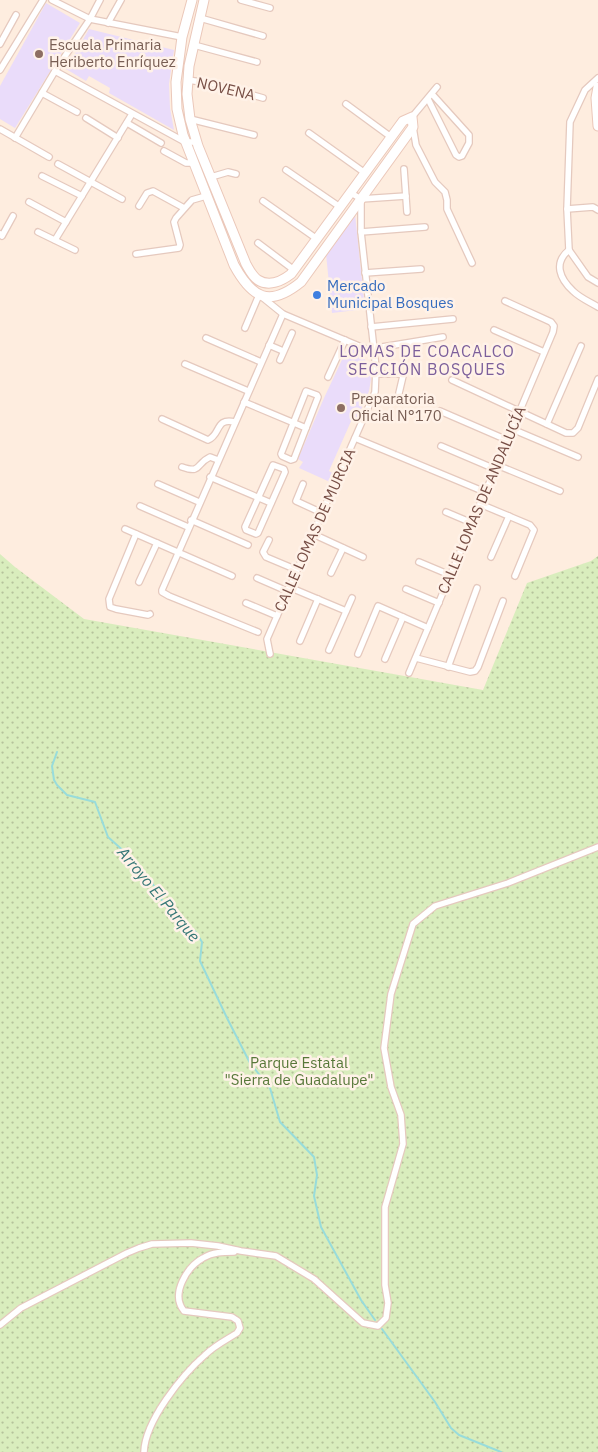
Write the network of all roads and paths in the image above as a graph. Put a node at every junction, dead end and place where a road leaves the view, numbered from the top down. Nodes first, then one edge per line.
1 (43, 0) edge
2 (52, 0) edge
3 (100, 0) edge
4 (121, 0) edge
5 (192, 0) edge
6 (204, 0) edge
7 (241, 0) edge
8 (62, 3) edge
9 (270, 8) dead end
10 (16, 15) dead end
11 (200, 18) junction
12 (90, 19) junction
13 (108, 23) junction
14 (263, 36) dead end
15 (182, 37) junction
16 (0, 44) edge
17 (194, 45) junction
18 (257, 62) dead end
19 (0, 70) edge
20 (55, 71) junction
21 (598, 78) edge
22 (188, 80) junction
23 (437, 87) dead end
24 (598, 87) edge
25 (42, 93) junction
26 (430, 96) junction
27 (263, 98) dead end
28 (346, 104) dead end
29 (77, 112) dead end
30 (132, 114) junction
31 (412, 117) junction
32 (86, 118) dead end
33 (190, 119) junction
34 (127, 123) junction
35 (598, 126) edge
36 (413, 127) junction
37 (0, 129) edge
38 (309, 133) dead end
39 (254, 135) dead end
40 (391, 137) junction
41 (15, 138) junction
42 (118, 138) junction
43 (186, 142) junction
44 (197, 142) junction
45 (161, 143) dead end
46 (164, 150) dead end
47 (49, 157) dead end
48 (193, 163) junction
49 (58, 164) dead end
50 (404, 168) dead end
51 (286, 170) dead end
52 (236, 174) dead end
53 (365, 174) junction
54 (42, 176) dead end
55 (211, 177) junction
56 (91, 181) junction
57 (351, 193) junction
58 (82, 196) junction
59 (206, 196) junction
60 (406, 196) junction
61 (122, 199) dead end
62 (361, 199) junction
63 (263, 200) dead end
64 (29, 202) dead end
65 (139, 206) dead end
66 (340, 207) junction
67 (184, 208) junction
68 (224, 209) junction
69 (567, 209) junction
70 (598, 210) edge
71 (407, 212) dead end
72 (213, 213) junction
73 (13, 216) dead end
74 (66, 222) junction
75 (425, 226) dead end
76 (38, 232) dead end
77 (361, 232) junction
78 (1, 235) edge
79 (317, 239) junction
80 (55, 240) junction
81 (258, 243) dead end
82 (76, 250) dead end
83 (569, 250) junction
84 (136, 254) dead end
85 (472, 263) dead end
86 (421, 269) dead end
87 (294, 270) junction
88 (365, 273) junction
89 (598, 283) edge
90 (260, 295) junction
91 (505, 301) dead end
92 (598, 307) edge
93 (283, 314) junction
94 (453, 319) dead end
95 (371, 327) junction
96 (245, 328) dead end
97 (494, 330) dead end
98 (292, 333) dead end
99 (444, 337) dead end
100 (206, 338) dead end
101 (345, 340) junction
102 (269, 345) junction
103 (581, 346) dead end
104 (283, 351) junction
105 (373, 352) junction
106 (544, 352) junction
107 (280, 360) dead end
108 (261, 362) junction
109 (185, 364) dead end
110 (376, 374) junction
111 (328, 377) dead end
112 (598, 379) edge
113 (452, 380) dead end
114 (248, 391) junction
115 (399, 393) dead end
116 (244, 402) junction
117 (440, 411) dead end
118 (519, 411) junction
119 (162, 419) dead end
120 (235, 422) junction
121 (293, 423) junction
122 (547, 424) junction
123 (306, 428) junction
124 (512, 429) junction
125 (355, 438) junction
126 (507, 440) junction
127 (441, 446) dead end
128 (578, 457) dead end
129 (218, 460) junction
130 (182, 467) dead end
131 (496, 467) junction
132 (210, 477) junction
133 (158, 484) dead end
134 (303, 484) dead end
135 (560, 491) dead end
136 (485, 492) junction
137 (258, 498) junction
138 (199, 502) junction
139 (271, 503) junction
140 (480, 504) junction
141 (140, 506) dead end
142 (446, 512) dead end
143 (322, 513) junction
144 (509, 516) junction
145 (191, 520) junction
146 (472, 523) junction
147 (188, 527) junction
148 (125, 529) dead end
149 (136, 534) junction
150 (312, 534) junction
151 (269, 540) dead end
152 (157, 543) junction
153 (248, 544) dead end
154 (342, 548) junction
155 (177, 552) junction
156 (363, 557) dead end
157 (491, 557) dead end
158 (419, 562) dead end
159 (297, 570) junction
160 (331, 573) dead end
161 (450, 575) junction
162 (232, 576) dead end
163 (515, 576) dead end
164 (257, 578) dead end
165 (139, 582) dead end
166 (478, 588) dead end
167 (288, 589) junction
168 (406, 589) dead end
169 (352, 598) dead end
170 (318, 599) junction
171 (503, 601) dead end
172 (246, 603) dead end
173 (439, 603) junction
174 (346, 611) junction
175 (150, 614) dead end
176 (277, 616) junction
177 (403, 617) junction
178 (428, 628) junction
179 (258, 632) dead end
180 (300, 642) dead end
181 (329, 650) dead end
182 (270, 654) dead end
183 (358, 654) dead end
184 (416, 658) junction
185 (385, 659) dead end
186 (448, 666) junction
187 (409, 673) dead end
188 (598, 847) edge
189 (241, 1251) junction
190 (0, 1325) edge
191 (144, 1452) edge

1 - 19 street
2 - 8 street
3 - 12 street
4 - 13 street
5 - 15 street
6 - 11 street
7 - 9 street
8 - 12 street
10 - 16 street
11 - 14 street
11 - 17 street
12 - 13 street
12 - 20 street
13 - 15 street
15 - 43 street
17 - 18 street
17 - 22 street
20 - 25 street
20 - 30 street
21 - 69 street
22 - 27 street, NOVENA
22 - 33 street
23 - 26 street
24 - 35 street
25 - 29 street
25 - 41 street
26 - 26 street
26 - 31 street
28 - 40 street
30 - 34 street
30 - 43 street
31 - 36 street
31 - 40 street
32 - 42 street
33 - 39 street
33 - 44 street
34 - 42 street
34 - 45 street
36 - 62 street
36 - 85 street
37 - 41 street
38 - 53 street
40 - 53 street
41 - 47 street
42 - 56 street
43 - 44 street
43 - 48 street
44 - 55 street
46 - 48 street
48 - 59 street
49 - 56 street
50 - 60 street
51 - 66 street
52 - 55 street
53 - 57 street
54 - 58 street
55 - 68 street
56 - 58 street
56 - 61 street
57 - 62 street
57 - 66 street
58 - 74 street
59 - 67 street
59 - 72 street
60 - 62 street
60 - 71 street
62 - 77 street, CALLE LOMAS DE MURCIA
62 - 90 street
63 - 79 street
64 - 74 street
65 - 67 street
66 - 79 street
67 - 84 street
68 - 72 street
68 - 87 street
69 - 70 street
69 - 83 street
72 - 90 street
73 - 78 street
74 - 80 street
75 - 77 street
76 - 80 street
77 - 88 street, CALLE LOMAS DE MURCIA
79 - 87 street
80 - 82 street
81 - 87 street
83 - 89 street
83 - 92 street
86 - 88 street
88 - 95 street, CALLE LOMAS DE MURCIA
90 - 93 street
90 - 96 street
91 - 106 street, CALLE LOMAS DE ANDALUCÍA
93 - 101 street
93 - 102 street
94 - 95 street
95 - 105 street, CALLE LOMAS DE MURCIA
97 - 106 street
98 - 104 street
99 - 105 street
100 - 108 street
101 - 105 street
101 - 111 street
102 - 104 street
102 - 108 street
103 - 122 street
104 - 107 street
105 - 110 street, CALLE LOMAS DE MURCIA
106 - 118 street, CALLE LOMAS DE ANDALUCÍA
108 - 114 street
109 - 114 street
110 - 115 street
110 - 125 street, CALLE LOMAS DE MURCIA
112 - 122 street
113 - 118 street
114 - 116 street
116 - 120 street
116 - 121 street
117 - 126 street
118 - 122 street
118 - 124 street, CALLE LOMAS DE ANDALUCÍA
119 - 120 street
120 - 129 street
121 - 123 street
121 - 123 street
121 - 123 street
124 - 126 street, CALLE LOMAS DE ANDALUCÍA
124 - 128 street
125 - 136 street
125 - 143 street, CALLE LOMAS DE MURCIA
126 - 131 street, CALLE LOMAS DE ANDALUCÍA
127 - 131 street
129 - 130 street
129 - 132 street
131 - 135 street
131 - 136 street, CALLE LOMAS DE ANDALUCÍA
132 - 137 street
132 - 138 street
133 - 138 street
134 - 143 street
136 - 140 street, CALLE LOMAS DE ANDALUCÍA
137 - 139 street
137 - 139 street
137 - 139 street
138 - 145 street
140 - 144 street
140 - 146 street, CALLE LOMAS DE ANDALUCÍA
141 - 147 street
142 - 146 street
143 - 150 street, CALLE LOMAS DE MURCIA
144 - 157 street
144 - 163 street
145 - 147 street
145 - 153 street
146 - 161 street, CALLE LOMAS DE ANDALUCÍA
147 - 155 street
148 - 149 street
149 - 152 street
149 - 175 street
150 - 154 street
150 - 159 street, CALLE LOMAS DE MURCIA
151 - 159 street
152 - 155 street
152 - 165 street
154 - 156 street
154 - 160 street
155 - 162 street
155 - 179 street
158 - 161 street
159 - 167 street, CALLE LOMAS DE MURCIA
161 - 173 street, CALLE LOMAS DE ANDALUCÍA
164 - 167 street
166 - 186 street
167 - 170 street
167 - 176 street, CALLE LOMAS DE MURCIA
168 - 173 street
169 - 174 street
170 - 174 street
170 - 180 street
171 - 186 street
172 - 176 street
173 - 178 street, CALLE LOMAS DE ANDALUCÍA
174 - 181 street
176 - 182 street, CALLE LOMAS DE MURCIA
177 - 178 street
177 - 183 street
177 - 185 street
178 - 184 street, CALLE LOMAS DE ANDALUCÍA
184 - 186 street
184 - 187 street, CALLE LOMAS DE ANDALUCÍA
188 - 189 street
189 - 190 street
189 - 191 street

